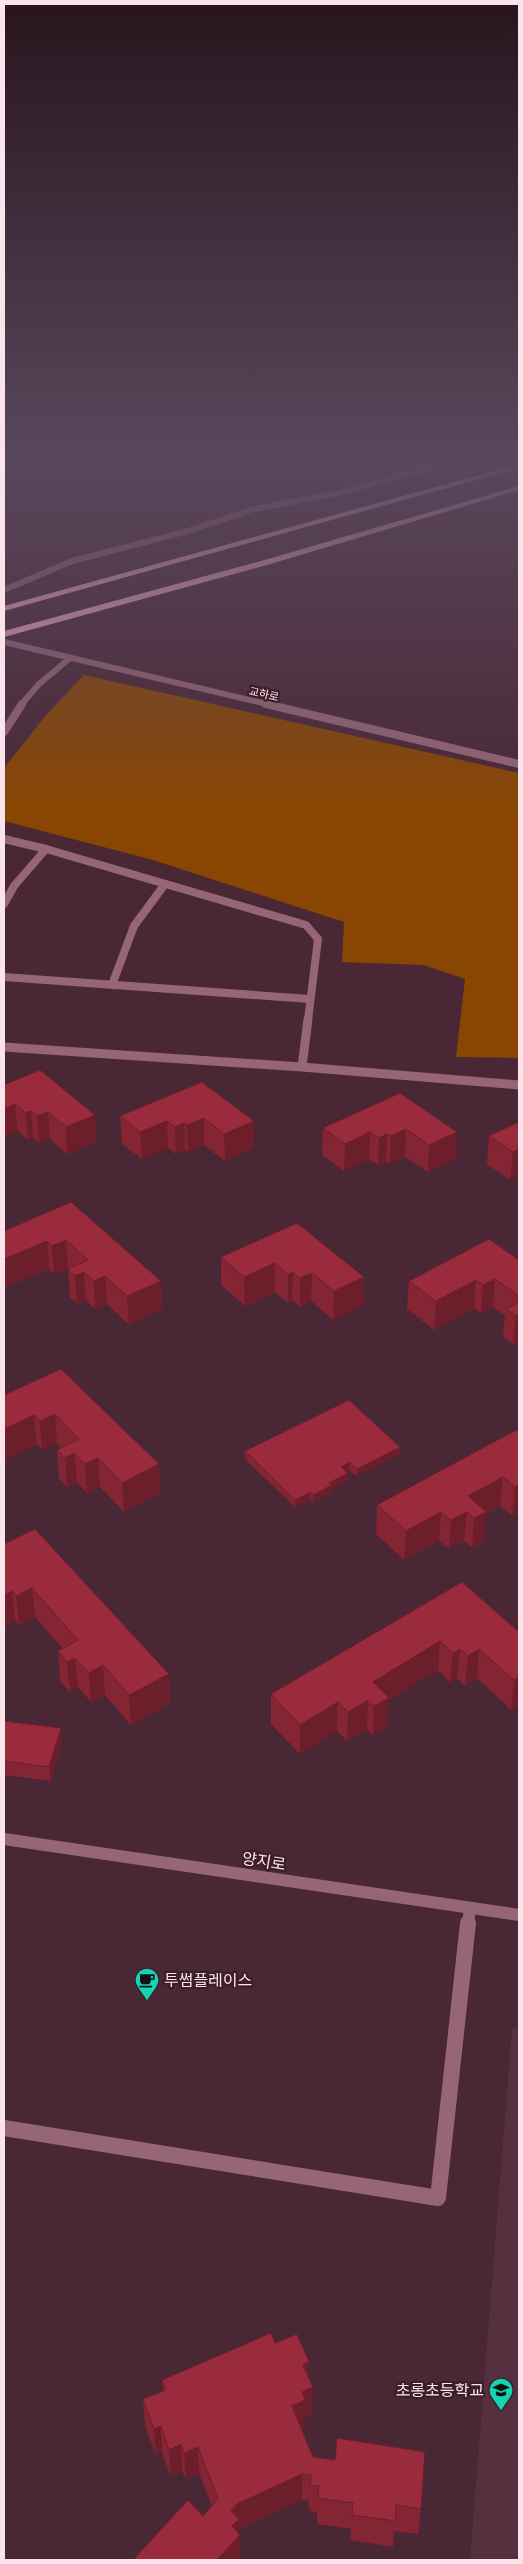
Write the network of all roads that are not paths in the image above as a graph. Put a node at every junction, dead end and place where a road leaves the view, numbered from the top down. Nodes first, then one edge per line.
1 (38, 576) edge
2 (127, 576) edge
3 (217, 576) edge
4 (4, 590) edge
5 (4, 609) edge
6 (4, 634) edge
7 (4, 642) edge
8 (69, 659) junction
9 (4, 732) edge
10 (519, 764) edge
11 (4, 839) edge
12 (46, 849) junction
13 (165, 884) junction
14 (4, 904) edge
15 (4, 977) edge
16 (112, 985) junction
17 (310, 999) junction
18 (4, 1047) edge
19 (302, 1067) junction
20 (519, 1085) edge
21 (4, 1839) edge
22 (470, 1909) junction
23 (519, 1915) edge
24 (4, 2128) edge

1 - 4 street
2 - 5 highway
3 - 6 highway
7 - 8 street, 교하로
8 - 9 street
8 - 10 street, 교하로
11 - 12 street
12 - 13 street
12 - 14 street
13 - 16 street
13 - 17 street
15 - 16 street
16 - 17 street
17 - 19 street
18 - 19 street
19 - 20 street
21 - 22 street, 양지로
22 - 23 street, 양지로
22 - 24 street

